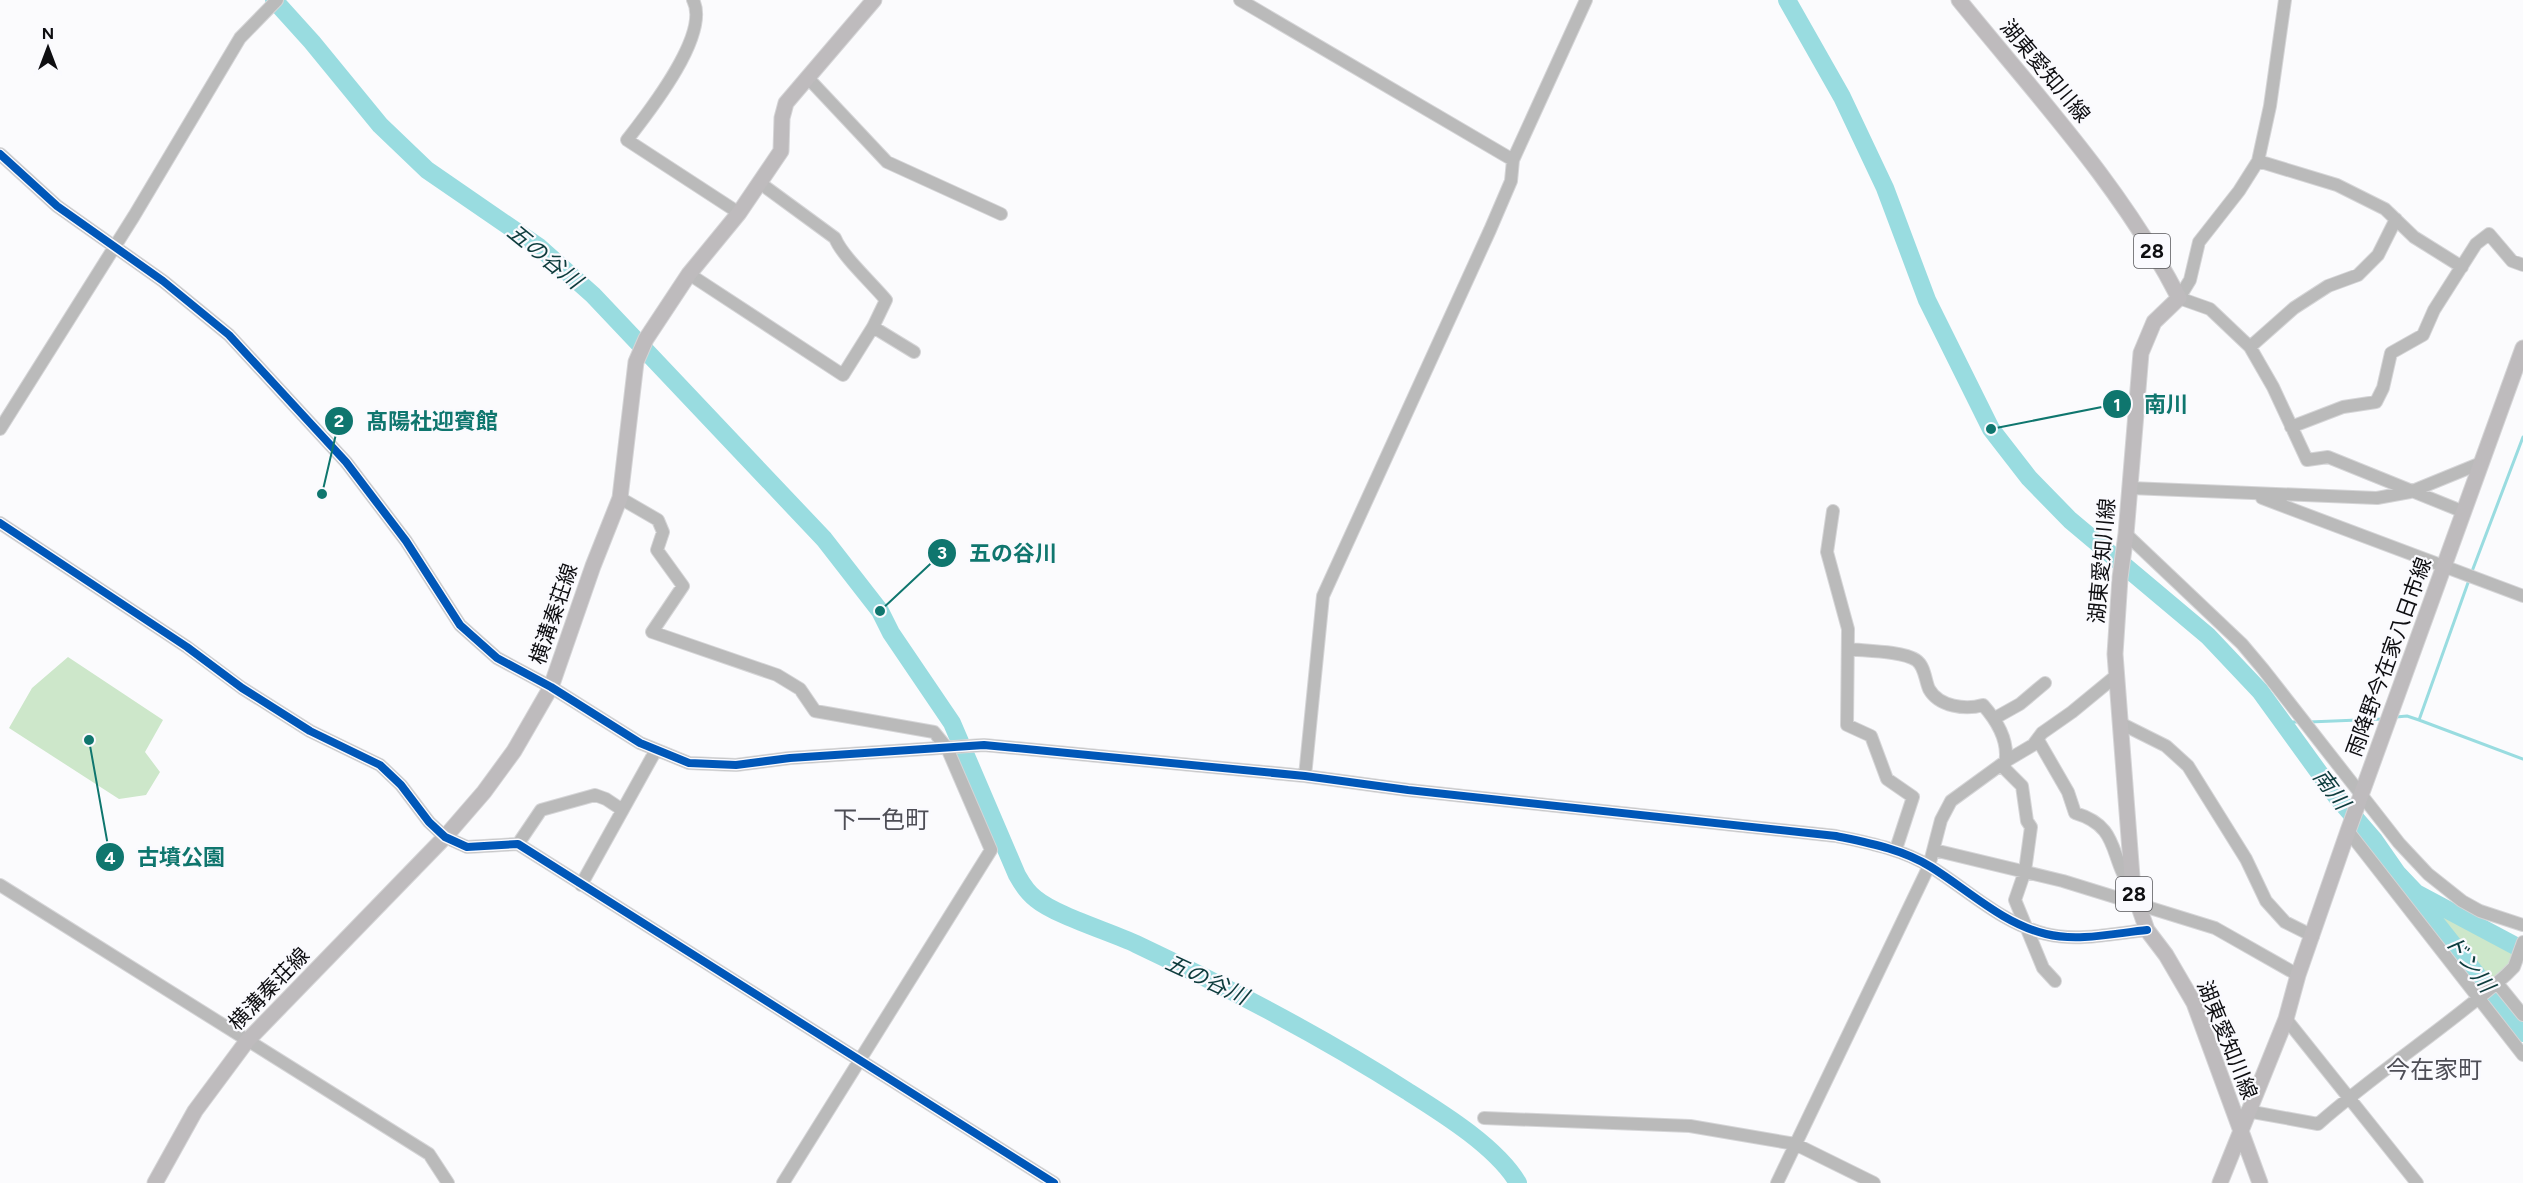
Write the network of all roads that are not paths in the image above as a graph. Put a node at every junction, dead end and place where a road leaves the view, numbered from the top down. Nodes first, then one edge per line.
1 (693, 0) edge
2 (874, 0) edge
3 (1240, 0) edge
4 (1586, 0) edge
5 (1959, 0) edge
6 (2285, 0) edge
7 (273, 4) edge
8 (808, 78) junction
9 (0, 154) edge
10 (1513, 160) junction
11 (2258, 161) junction
12 (760, 183) junction
13 (739, 213) junction
14 (1001, 214) dead end
15 (2396, 219) junction
16 (113, 248) junction
17 (2523, 265) edge
18 (2462, 267) junction
19 (689, 274) junction
20 (2179, 298) junction
21 (873, 327) junction
22 (2250, 347) junction
23 (2523, 348) edge
24 (914, 352) dead end
25 (2290, 428) junction
26 (0, 429) edge
27 (2481, 463) junction
28 (2130, 488) junction
29 (2410, 492) junction
30 (2253, 494) junction
31 (620, 498) junction
32 (1833, 511) dead end
33 (2464, 512) junction
34 (0, 523) edge
35 (2125, 540) junction
36 (2444, 566) junction
37 (2523, 596) edge
38 (1848, 649) junction
39 (2117, 675) junction
40 (2045, 683) dead end
41 (551, 687) junction
42 (1995, 718) junction
43 (2120, 723) junction
44 (2038, 740) junction
45 (947, 748) junction
46 (656, 750) junction
47 (2006, 761) junction
48 (1305, 776) junction
49 (2360, 799) junction
50 (621, 809) junction
51 (2348, 831) junction
52 (445, 837) junction
53 (518, 844) junction
54 (1896, 849) junction
55 (1934, 850) junction
56 (1929, 866) junction
57 (2025, 871) junction
58 (0, 885) edge
59 (581, 885) junction
60 (2133, 890) junction
61 (2138, 905) junction
62 (2523, 925) edge
63 (2028, 927) junction
64 (2147, 930) junction
65 (2313, 936) junction
66 (2521, 947) edge
67 (2298, 975) junction
68 (2055, 981) dead end
69 (2495, 985) junction
70 (2479, 997) junction
71 (2523, 1015) edge
72 (2286, 1019) junction
73 (247, 1041) junction
74 (2523, 1056) edge
75 (860, 1060) junction
76 (2349, 1097) junction
77 (2247, 1111) junction
78 (1484, 1118) dead end
79 (2241, 1133) junction
80 (1795, 1144) junction
81 (155, 1183) edge
82 (448, 1183) edge
83 (783, 1183) edge
84 (1054, 1183) edge
85 (1777, 1183) edge
86 (1874, 1183) edge
87 (2220, 1183) edge
88 (2260, 1183) edge
89 (2417, 1183) edge

1 - 13 street
2 - 8 main road, 横溝秦荘線
3 - 10 street
4 - 10 street
5 - 20 main road, 湖東愛知川線 / 28
6 - 11 street
7 - 16 street
8 - 12 main road, 横溝秦荘線
8 - 14 street
9 - 16 street
10 - 48 street
11 - 15 street
11 - 20 street
12 - 13 main road, 横溝秦荘線
12 - 21 street
13 - 19 main road, 横溝秦荘線
15 - 18 street
15 - 22 street
16 - 26 street
16 - 41 street
17 - 18 street
18 - 25 street
19 - 21 street
19 - 31 main road, 横溝秦荘線
20 - 22 street
20 - 28 main road, 湖東愛知川線 / 28
21 - 24 street
22 - 25 street
23 - 27 main road, 雨降野今在家八日市線
25 - 29 street
27 - 29 street
27 - 33 main road, 雨降野今在家八日市線
28 - 30 street
28 - 35 main road, 湖東愛知川線 / 28
29 - 30 street
29 - 33 street
30 - 36 street
31 - 41 main road, 横溝秦荘線
31 - 45 street
32 - 38 street
33 - 36 main road, 雨降野今在家八日市線
34 - 52 street
35 - 39 main road, 湖東愛知川線 / 28
35 - 49 street
36 - 37 street
36 - 49 main road, 雨降野今在家八日市線
38 - 42 street
38 - 54 street
39 - 43 main road, 湖東愛知川線 / 28
39 - 44 street
40 - 42 street
41 - 46 street
41 - 52 main road, 横溝秦荘線
42 - 47 street
43 - 60 main road, 湖東愛知川線 / 28
43 - 65 street
44 - 47 street
44 - 60 street
45 - 46 street
45 - 48 street
45 - 75 street
46 - 50 street
47 - 55 street
47 - 57 street
48 - 54 street
49 - 51 main road, 雨降野今在家八日市線
49 - 62 street
50 - 53 street
50 - 59 street
51 - 65 main road, 雨降野今在家八日市線
51 - 70 street
52 - 53 street
52 - 73 main road, 横溝秦荘線
53 - 59 street
54 - 56 street
55 - 56 street
55 - 57 street
56 - 63 street
56 - 80 street
57 - 61 street
57 - 63 street
58 - 73 street
59 - 75 street
60 - 61 main road, 湖東愛知川線 / 28
61 - 64 main road, 湖東愛知川線 / 28
61 - 67 street
63 - 64 street
63 - 68 street
64 - 79 main road, 湖東愛知川線 / 28
65 - 67 main road, 雨降野今在家八日市線
66 - 69 street
67 - 72 main road, 雨降野今在家八日市線
69 - 70 street
69 - 71 street
70 - 74 street
70 - 76 street
72 - 76 street
72 - 77 main road, 雨降野今在家八日市線
73 - 81 main road, 横溝秦荘線
73 - 82 street
75 - 83 street
75 - 84 street
76 - 77 street
76 - 89 street
77 - 79 main road, 雨降野今在家八日市線
78 - 80 street
79 - 87 main road, 雨降野今在家八日市線
79 - 88 main road, 湖東愛知川線 / 28
80 - 85 street
80 - 86 street

